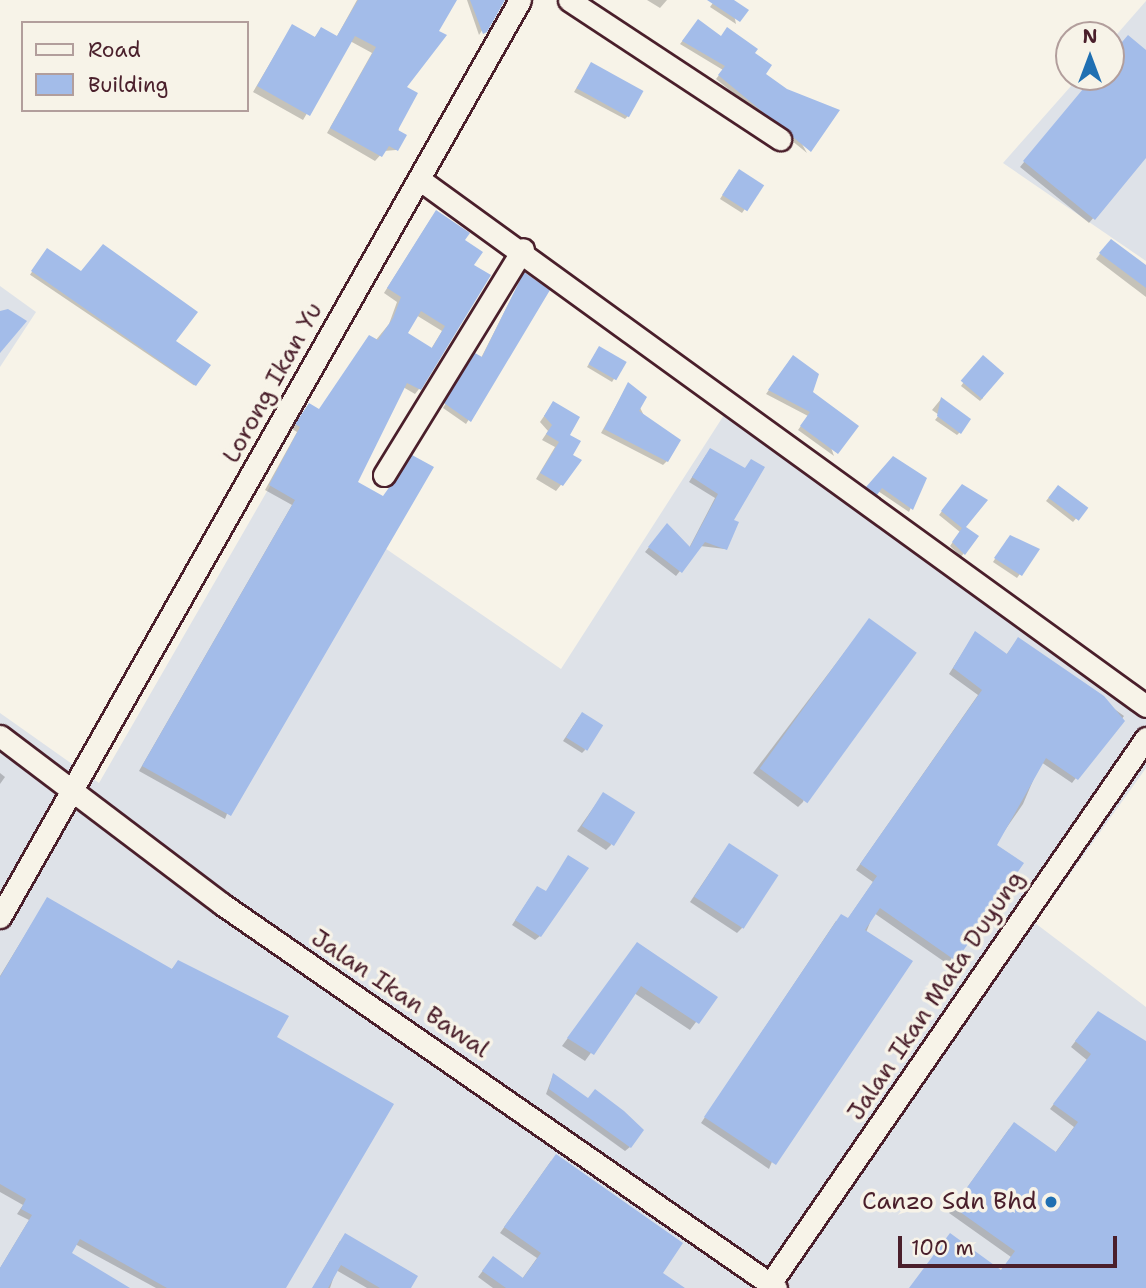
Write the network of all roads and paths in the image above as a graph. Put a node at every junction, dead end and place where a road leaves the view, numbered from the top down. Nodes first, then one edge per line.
1 (520, 0) edge
2 (569, 0) edge
3 (780, 139) dead end
4 (419, 179) junction
5 (523, 249) junction
6 (384, 475) dead end
7 (1146, 706) edge
8 (0, 736) edge
9 (1146, 738) edge
10 (73, 792) junction
11 (0, 917) edge
12 (771, 1287) edge

1 - 4 street, Lorong Ikan Yu
2 - 3 street
4 - 5 street
4 - 10 street, Lorong Ikan Yu
5 - 6 street
5 - 7 street
8 - 10 street, Jalan Ikan Bawal
9 - 12 street, Jalan Ikan Mata Duyung
10 - 11 street, Lorong Ikan Yu
10 - 12 street, Jalan Ikan Bawal

